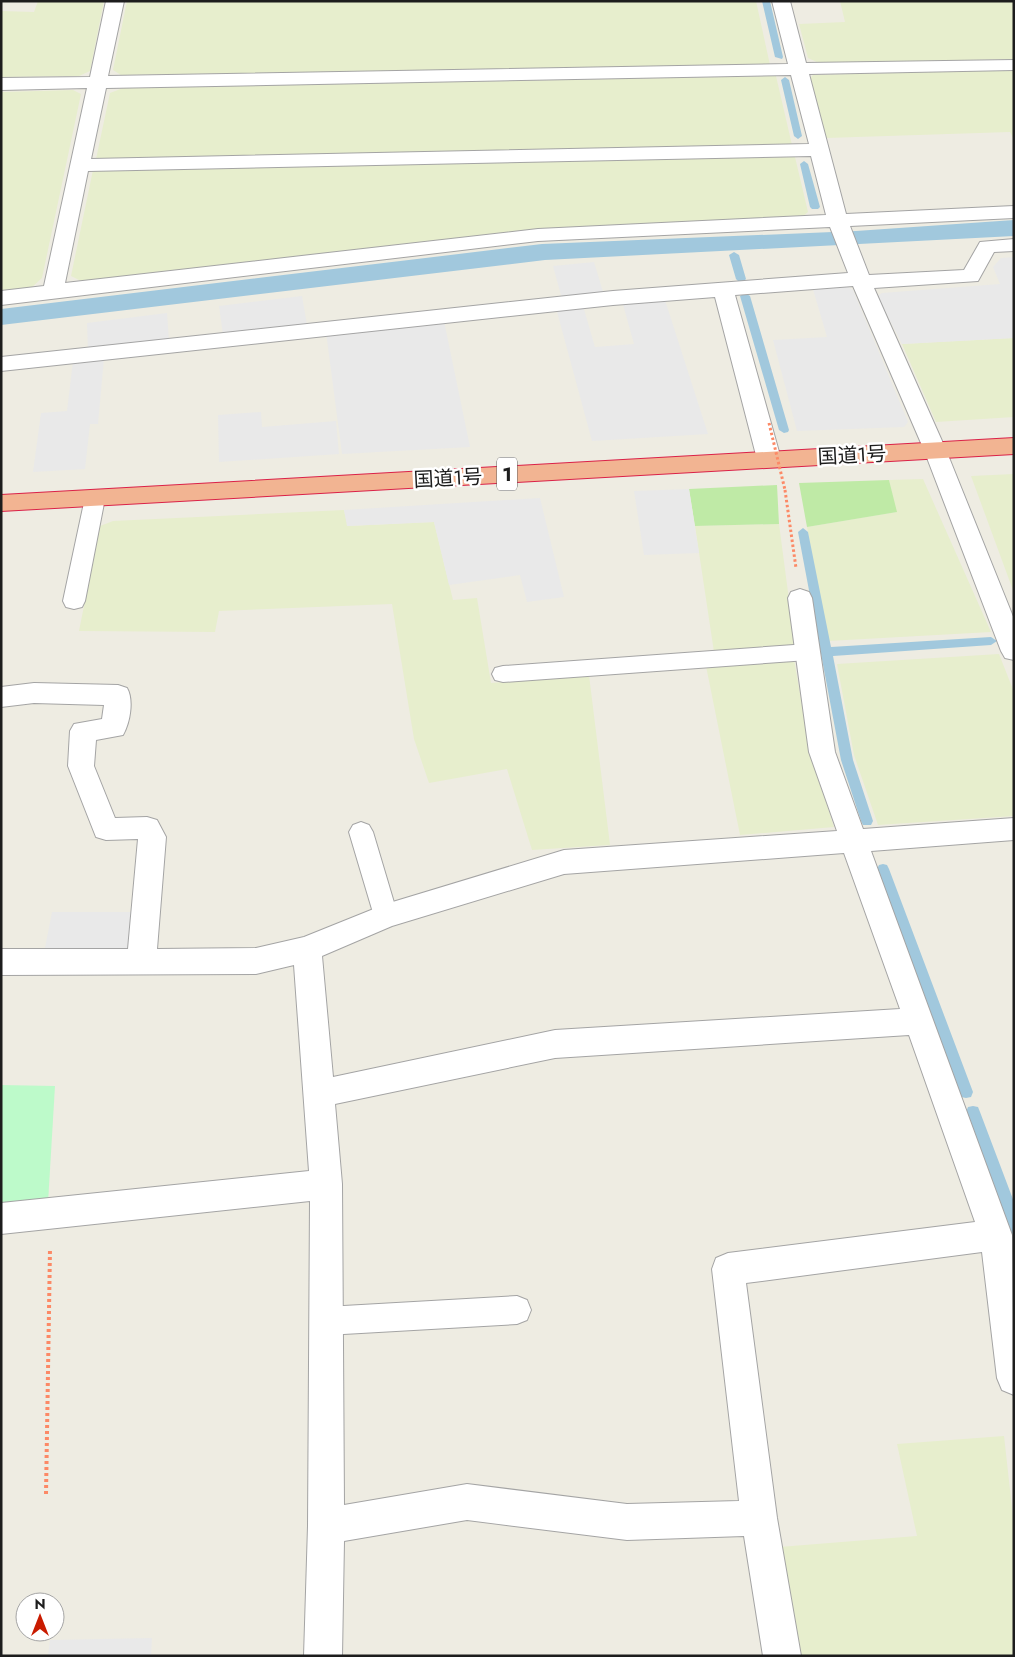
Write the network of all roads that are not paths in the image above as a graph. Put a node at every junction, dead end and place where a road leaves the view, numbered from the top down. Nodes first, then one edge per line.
1 (115, 1) edge
2 (781, 1) edge
3 (1014, 65) edge
4 (799, 70) junction
5 (98, 82) junction
6 (1, 84) edge
7 (820, 150) junction
8 (80, 165) junction
9 (1014, 212) edge
10 (839, 225) junction
11 (1014, 245) edge
12 (860, 280) junction
13 (723, 289) junction
14 (53, 292) junction
15 (1, 298) edge
16 (1, 364) edge
17 (1014, 446) edge
18 (935, 450) junction
19 (769, 459) junction
20 (95, 498) junction
21 (1, 503) edge
22 (800, 598) road end
23 (74, 601) dead end
24 (1014, 651) edge
25 (808, 652) junction
26 (503, 674) dead end
27 (1, 697) edge
28 (1014, 829) edge
29 (361, 832) dead end
30 (855, 842) junction
31 (386, 916) junction
32 (307, 949) junction
33 (1, 962) edge
34 (141, 962) junction
35 (920, 1021) junction
36 (318, 1094) junction
37 (326, 1184) junction
38 (1, 1219) edge
39 (996, 1236) junction
40 (517, 1310) dead end
41 (326, 1321) junction
42 (1014, 1378) edge
43 (759, 1518) junction
44 (326, 1526) junction
45 (323, 1656) edge
46 (782, 1656) edge

1 - 5 street
2 - 4 street
3 - 4 street
4 - 5 street
4 - 7 street
5 - 6 street
5 - 8 street
7 - 8 street
7 - 10 street
8 - 14 street
9 - 10 street
10 - 12 street
10 - 14 street
11 - 12 street
12 - 13 street
12 - 18 street
13 - 16 street
13 - 19 street
14 - 15 street
17 - 18 highway, 国道1号 / 1
18 - 19 highway, 国道1号 / 1
18 - 24 street
19 - 20 highway, 国道1号 / 1
20 - 21 highway, 国道1号 / 1
20 - 23 lane
22 - 25 street
25 - 26 lane
25 - 30 street
27 - 34 street
28 - 30 street
29 - 31 lane
30 - 31 street
30 - 35 street
31 - 32 street
32 - 34 street
32 - 36 street
33 - 34 street
35 - 36 street
35 - 39 street
36 - 37 street
37 - 38 street
37 - 41 street
39 - 42 street
39 - 43 street
40 - 41 lane
41 - 44 street
43 - 44 street
43 - 46 street
44 - 45 street

